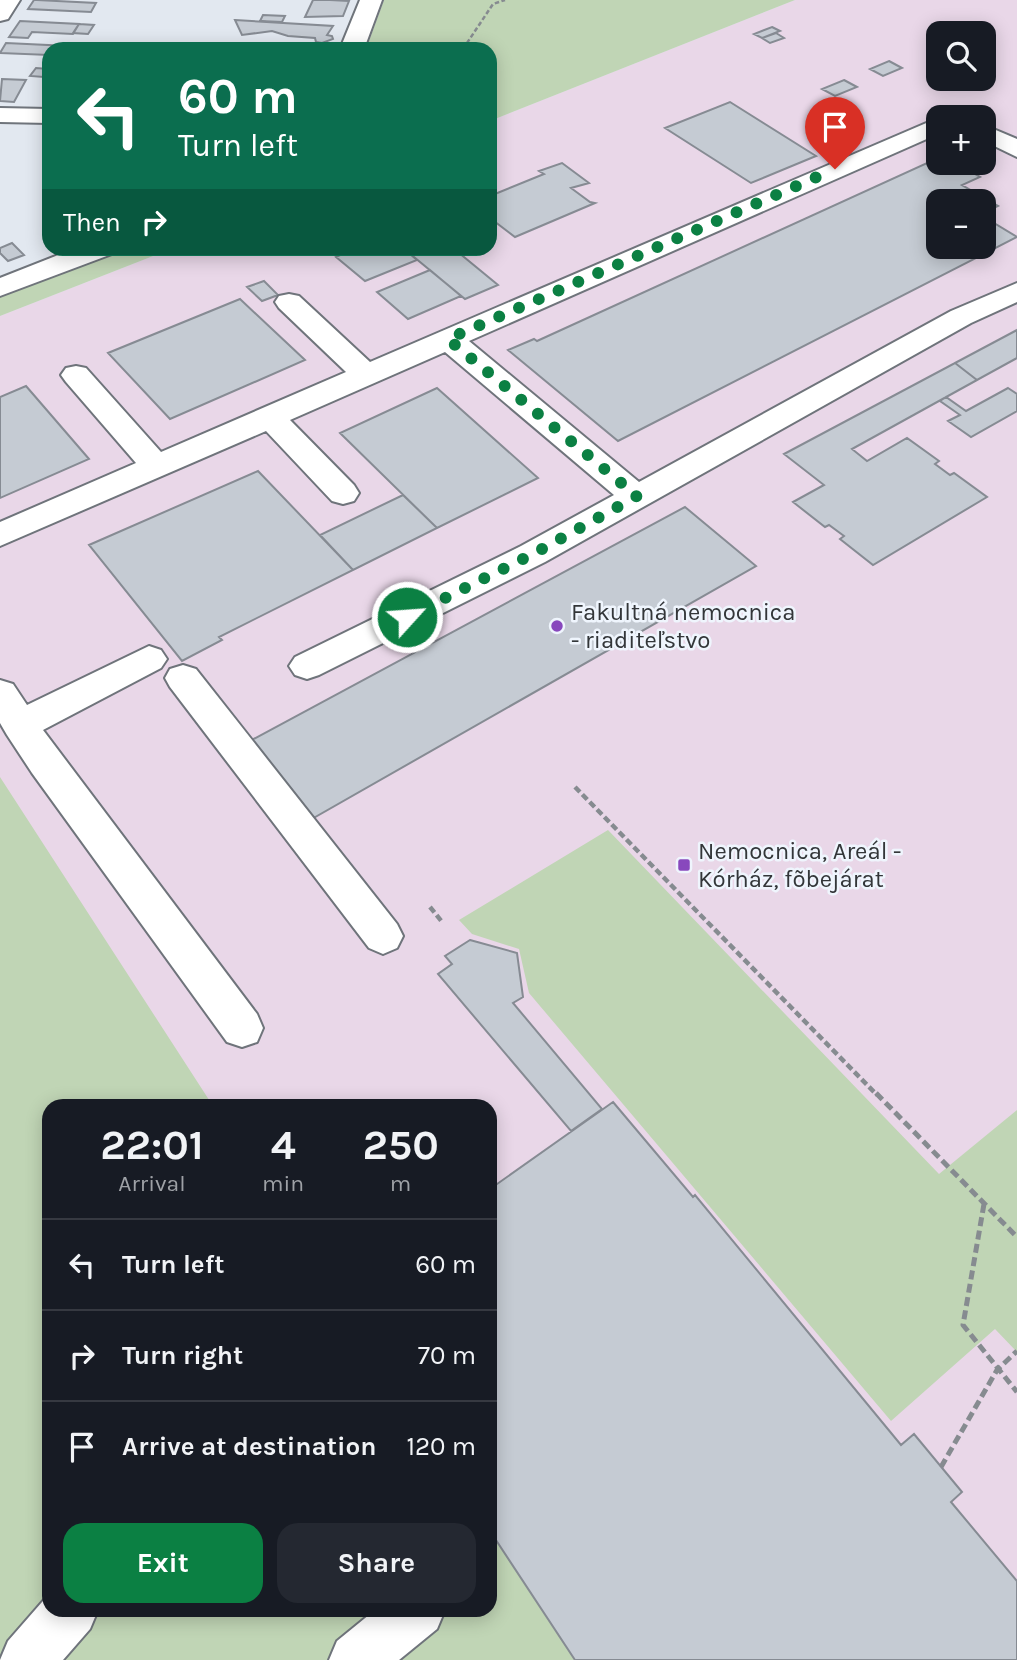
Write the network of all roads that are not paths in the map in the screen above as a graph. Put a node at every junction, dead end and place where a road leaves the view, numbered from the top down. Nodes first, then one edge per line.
1 (9, 0) edge
2 (371, 0) edge
3 (0, 14) edge
4 (355, 42) edge
5 (0, 115) edge
6 (42, 116) edge
7 (926, 130) edge
8 (996, 138) edge
9 (1017, 149) edge
10 (82, 256) edge
11 (0, 288) edge
12 (1017, 291) edge
13 (289, 302) dead end
14 (448, 339) junction
15 (366, 374) junction
16 (76, 375) dead end
17 (270, 417) junction
18 (156, 466) junction
19 (343, 493) dead end
20 (637, 496) junction
21 (0, 535) edge
22 (149, 659) dead end
23 (307, 666) dead end
24 (183, 678) dead end
25 (8, 712) edge
26 (383, 936) dead end
27 (242, 1028) dead end
28 (65, 1617) edge
29 (409, 1617) edge
30 (27, 1660) edge
31 (356, 1660) edge

1 - 3 street
2 - 4 street
5 - 6 street
7 - 14 street
8 - 9 street
10 - 11 street
12 - 20 street
13 - 15 street
14 - 15 street
14 - 20 street
15 - 17 street
16 - 18 street
17 - 18 street
17 - 19 street
18 - 21 street
20 - 23 street
22 - 25 street
24 - 26 street
25 - 27 street
28 - 30 street
29 - 31 street

